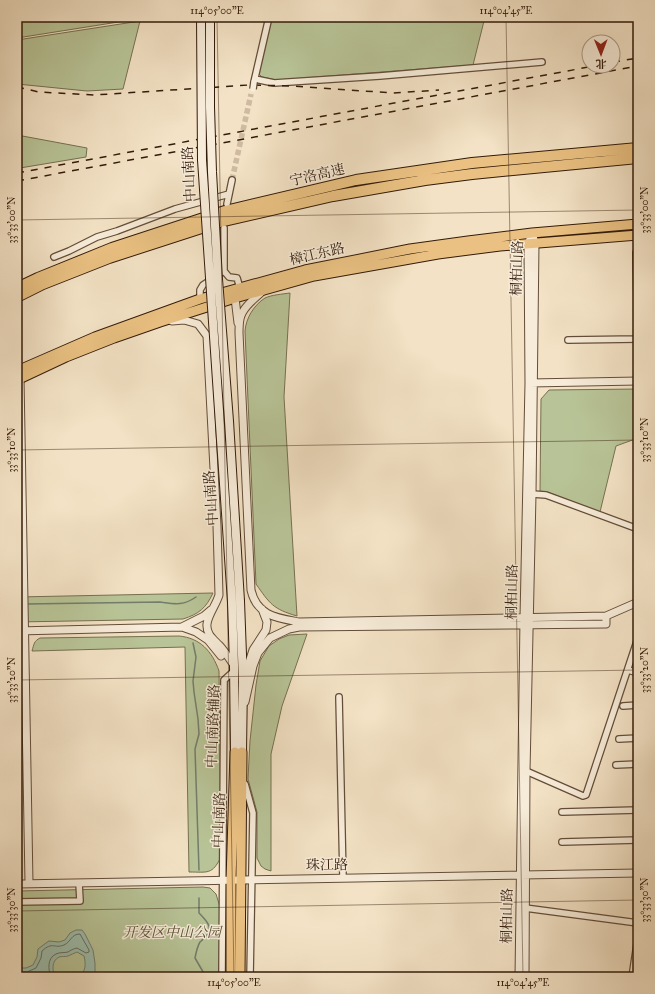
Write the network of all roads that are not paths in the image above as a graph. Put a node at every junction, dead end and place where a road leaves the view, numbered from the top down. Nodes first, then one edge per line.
1 (201, 17) edge
2 (210, 17) edge
3 (269, 17) edge
4 (542, 62) dead end
5 (254, 81) junction
6 (252, 91) tunnel mouth
7 (638, 148) edge
8 (638, 158) edge
9 (232, 180) tunnel mouth
10 (229, 194) junction
11 (226, 204) dead end
12 (638, 224) edge
13 (224, 228) dead end
14 (532, 233) junction
15 (638, 235) edge
16 (532, 243) junction
17 (636, 253) dead end
18 (54, 257) dead end
19 (224, 270) junction
20 (17, 288) edge
21 (240, 288) junction
22 (263, 291) junction
23 (17, 296) edge
24 (235, 298) junction
25 (200, 299) junction
26 (160, 322) junction
27 (239, 333) junction
28 (638, 339) edge
29 (568, 340) dead end
30 (18, 376) edge
31 (638, 381) edge
32 (531, 383) junction
33 (532, 494) junction
34 (638, 529) edge
35 (236, 601) junction
36 (638, 602) edge
37 (215, 606) junction
38 (262, 609) junction
39 (527, 621) junction
40 (182, 627) junction
41 (21, 631) edge
42 (638, 638) edge
43 (234, 668) junction
44 (628, 670) junction
45 (638, 673) edge
46 (243, 682) junction
47 (339, 697) dead end
48 (623, 706) dead end
49 (638, 706) edge
50 (243, 712) junction
51 (638, 738) edge
52 (619, 739) dead end
53 (239, 752) junction
54 (616, 764) dead end
55 (638, 764) edge
56 (526, 771) junction
57 (242, 776) junction
58 (638, 810) edge
59 (562, 812) dead end
60 (638, 840) edge
61 (562, 842) dead end
62 (638, 873) edge
63 (523, 876) junction
64 (343, 878) junction
65 (251, 879) junction
66 (232, 880) junction
67 (29, 883) junction
68 (79, 883) junction
69 (17, 884) edge
70 (17, 902) edge
71 (526, 908) junction
72 (638, 923) edge
73 (638, 937) edge
74 (222, 977) edge
75 (231, 977) edge
76 (240, 977) edge
77 (250, 977) edge
78 (519, 977) edge
79 (525, 977) edge
80 (632, 977) edge

1 - 35 main road, 中山南路, bridge
2 - 35 main road, 中山南路, bridge
3 - 5 street
4 - 5 street
5 - 6 street, bridge
7 - 20 highway, 宁洛高速
8 - 23 highway, 宁洛高速
9 - 10 street
10 - 11 street
10 - 18 street
12 - 14 main road, 樟江东路
13 - 19 street
14 - 16 street, 桐柏山路
14 - 21 main road, 樟江东路
15 - 16 main road, 樟江东路
16 - 22 main road, 樟江东路
16 - 32 street, 桐柏山路
17 - 28 street
19 - 21 street
19 - 25 street
21 - 25 main road, 樟江东路
22 - 24 main road, 樟江东路
22 - 27 street
24 - 26 main road, 樟江东路
24 - 27 street
25 - 30 main road, 樟江东路
26 - 30 main road, 樟江东路
26 - 37 street
27 - 38 street
28 - 29 street
30 - 41 street
31 - 32 street
32 - 33 street, 桐柏山路
32 - 39 street, 桐柏山路
33 - 34 street
33 - 39 street, 桐柏山路
35 - 43 main road, 中山南路
35 - 46 main road, 中山南路
36 - 39 street
37 - 40 street
37 - 43 street
38 - 39 street
38 - 46 street
39 - 50 street
39 - 56 street, 桐柏山路
39 - 63 street, 桐柏山路
40 - 41 street
40 - 43 street
41 - 67 street
42 - 44 street
43 - 53 main road, 中山南路
43 - 66 street, 中山南路辅路
44 - 45 street
44 - 56 street
46 - 50 main road, 中山南路
47 - 64 street
48 - 49 street
50 - 53 main road, 中山南路
51 - 52 street
53 - 57 main road, 中山南路
53 - 66 main road, 中山南路
54 - 55 street
56 - 63 street, 桐柏山路
57 - 65 street
57 - 66 main road, 中山南路
58 - 59 street
60 - 61 street
62 - 63 street, 珠江路
63 - 64 street, 珠江路
63 - 71 street, 桐柏山路
63 - 78 street, 桐柏山路
64 - 65 street, 珠江路
65 - 66 street, 珠江路
65 - 77 street
66 - 68 street, 珠江路
66 - 74 street, 中山南路辅路
66 - 75 main road, 中山南路
66 - 76 main road, 中山南路
67 - 68 street, 珠江路
67 - 69 street, 珠江路
68 - 70 street
71 - 72 street
71 - 79 street, 桐柏山路
73 - 80 street

